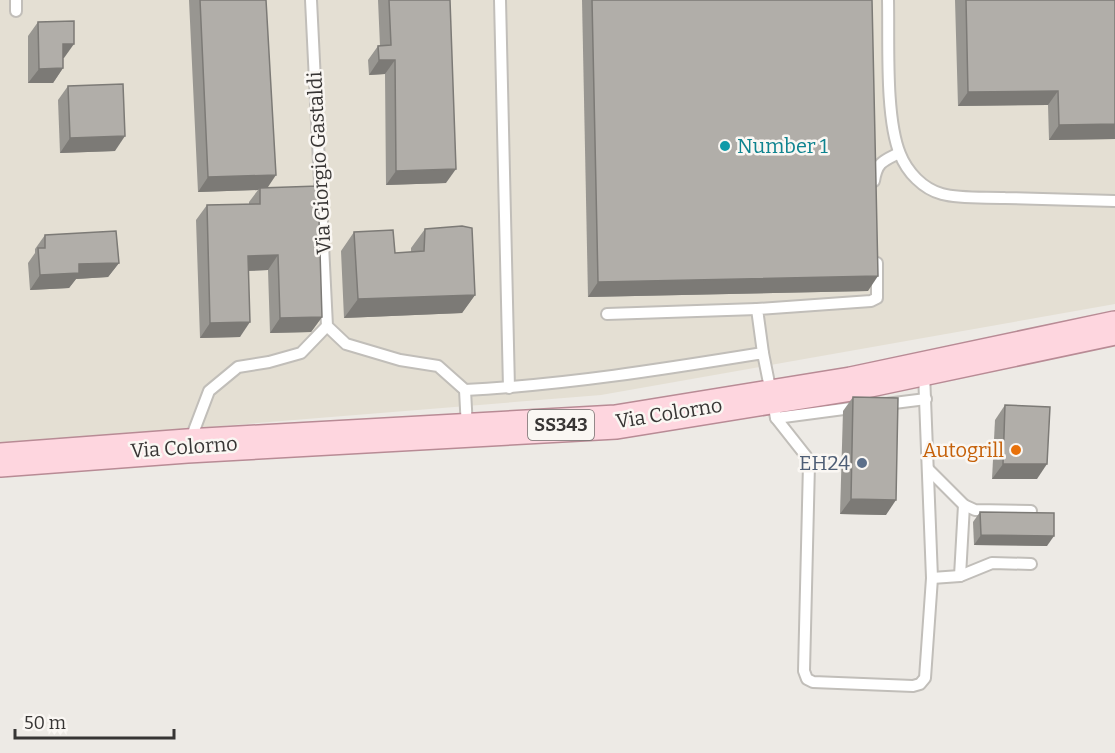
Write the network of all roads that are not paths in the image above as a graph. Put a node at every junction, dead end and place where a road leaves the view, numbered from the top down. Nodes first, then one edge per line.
1 (311, 0) edge
2 (500, 0) edge
3 (888, 0) edge
4 (899, 153) junction
5 (874, 196) edge
6 (1115, 201) edge
7 (877, 255) edge
8 (757, 309) junction
9 (607, 314) dead end
10 (327, 326) junction
11 (1115, 328) edge
12 (763, 353) junction
13 (925, 384) junction
14 (509, 388) junction
15 (465, 390) junction
16 (773, 407) junction
17 (467, 431) junction
18 (188, 446) junction
19 (0, 460) edge
20 (928, 469) junction
21 (964, 505) junction
22 (1031, 511) edge
23 (1031, 564) dead end
24 (960, 576) junction
25 (932, 578) junction

1 - 10 lane, Via Giorgio Gastaldi
2 - 14 lane
3 - 4 lane
4 - 5 lane
4 - 6 lane
7 - 8 lane
8 - 9 lane
8 - 12 lane
10 - 15 lane
10 - 18 lane
11 - 13 main road, Via Colorno / SS343
12 - 14 lane
12 - 16 lane
13 - 16 main road, Via Colorno / SS343
13 - 20 lane
14 - 15 lane
15 - 17 lane
16 - 17 main road, Via Colorno / SS343
16 - 25 lane
17 - 18 main road, Via Colorno / SS343
18 - 19 main road, Via Colorno / SS343
20 - 21 lane
20 - 25 lane
21 - 22 lane
21 - 24 lane
23 - 24 lane
24 - 25 lane

